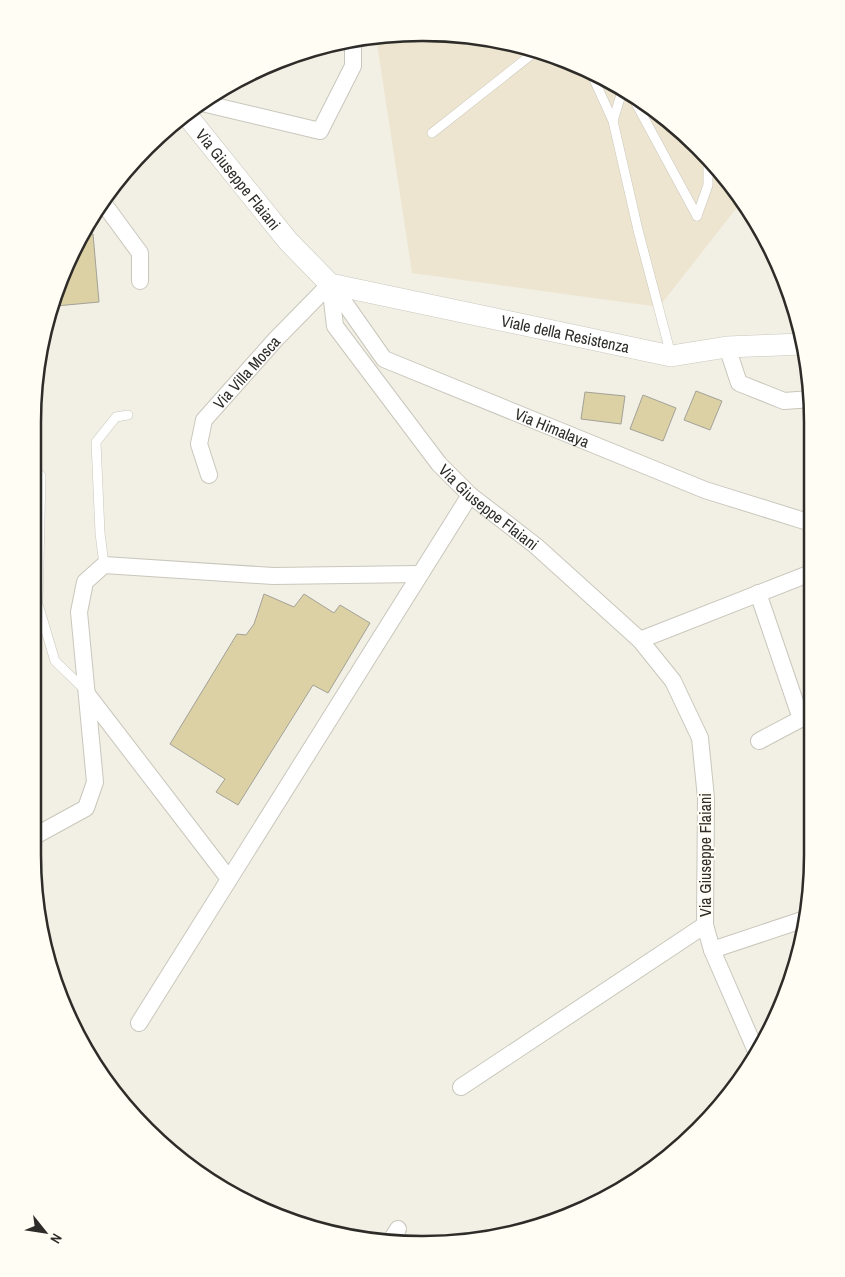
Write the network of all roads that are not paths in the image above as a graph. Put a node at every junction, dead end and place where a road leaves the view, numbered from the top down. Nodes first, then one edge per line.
1 (353, 48) edge
2 (528, 56) edge
3 (596, 83) edge
4 (620, 97) edge
5 (212, 105) edge
6 (639, 110) edge
7 (190, 120) edge
8 (613, 121) junction
9 (432, 133) dead end
10 (708, 170) edge
11 (107, 209) edge
12 (140, 281) dead end
13 (330, 284) junction
14 (795, 344) edge
15 (727, 347) junction
16 (671, 356) junction
17 (803, 400) edge
18 (128, 415) dead end
19 (209, 475) dead end
20 (470, 495) junction
21 (804, 521) edge
22 (104, 566) junction
23 (419, 574) junction
24 (804, 576) edge
25 (758, 593) junction
26 (41, 614) edge
27 (640, 640) junction
28 (86, 691) junction
29 (804, 711) edge
30 (804, 717) edge
31 (760, 741) dead end
32 (41, 833) edge
33 (229, 879) junction
34 (797, 922) edge
35 (705, 925) junction
36 (712, 950) junction
37 (139, 1024) dead end
38 (753, 1045) edge
39 (460, 1087) dead end

1 - 5 street
2 - 9 lane
3 - 8 lane
4 - 8 lane
6 - 10 lane
7 - 13 street, Via Giuseppe Flaiani
8 - 16 lane
11 - 12 street
13 - 16 street, Viale della Resistenza
13 - 19 street, Via Villa Mosca
13 - 20 street, Via Giuseppe Flaiani
13 - 21 street, Via Himalaya
14 - 15 street, Viale della Resistenza
15 - 16 street, Viale della Resistenza
15 - 17 street
18 - 22 lane
20 - 23 street
20 - 27 street, Via Giuseppe Flaiani
22 - 23 street
22 - 28 street
23 - 33 street
24 - 25 street
25 - 27 street
25 - 29 street
26 - 28 lane
27 - 35 street, Via Giuseppe Flaiani
28 - 32 street
28 - 33 street
30 - 31 street
33 - 37 street
34 - 36 street
35 - 36 street
35 - 39 street
36 - 38 street

